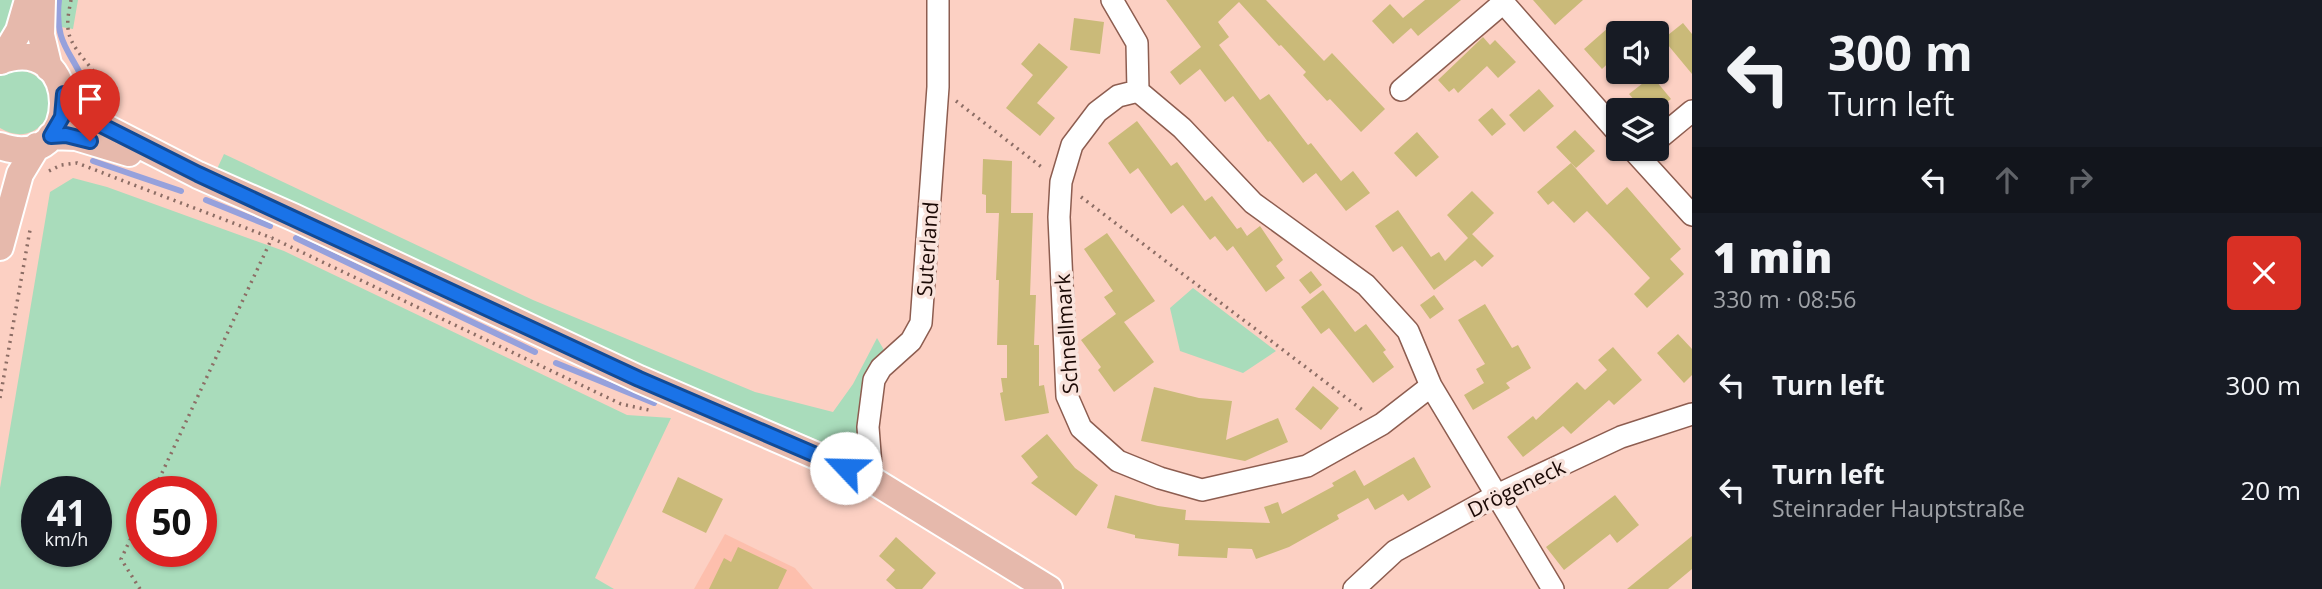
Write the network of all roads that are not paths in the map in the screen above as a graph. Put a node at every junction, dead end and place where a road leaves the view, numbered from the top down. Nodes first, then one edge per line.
1 (28, 0) edge
2 (42, 0) edge
3 (938, 0) edge
4 (1112, 0) edge
5 (1502, 1) edge
6 (0, 61) edge
7 (49, 68) junction
8 (1401, 90) dead end
9 (1138, 91) junction
10 (64, 94) junction
11 (1692, 111) edge
12 (1606, 119) edge
13 (1669, 130) edge
14 (44, 141) junction
15 (0, 146) edge
16 (1647, 161) edge
17 (198, 174) junction
18 (1692, 215) edge
19 (0, 247) edge
20 (1431, 386) junction
21 (1692, 414) edge
22 (872, 480) junction
23 (1497, 495) junction
24 (1049, 589) edge
25 (1354, 589) edge
26 (1553, 589) edge

1 - 6 main road
2 - 7 main road
3 - 22 street, Suterland
4 - 9 street
5 - 8 street
5 - 12 street
6 - 7 main road
7 - 10 main road
9 - 20 street
9 - 20 street, Schnellmark
10 - 14 main road
10 - 17 main road
11 - 13 street
14 - 15 main road
14 - 17 main road
14 - 19 main road
16 - 18 street
17 - 22 main road
20 - 23 street
21 - 23 street, Drögeneck
22 - 24 main road
23 - 25 street, Drögeneck
23 - 26 street

